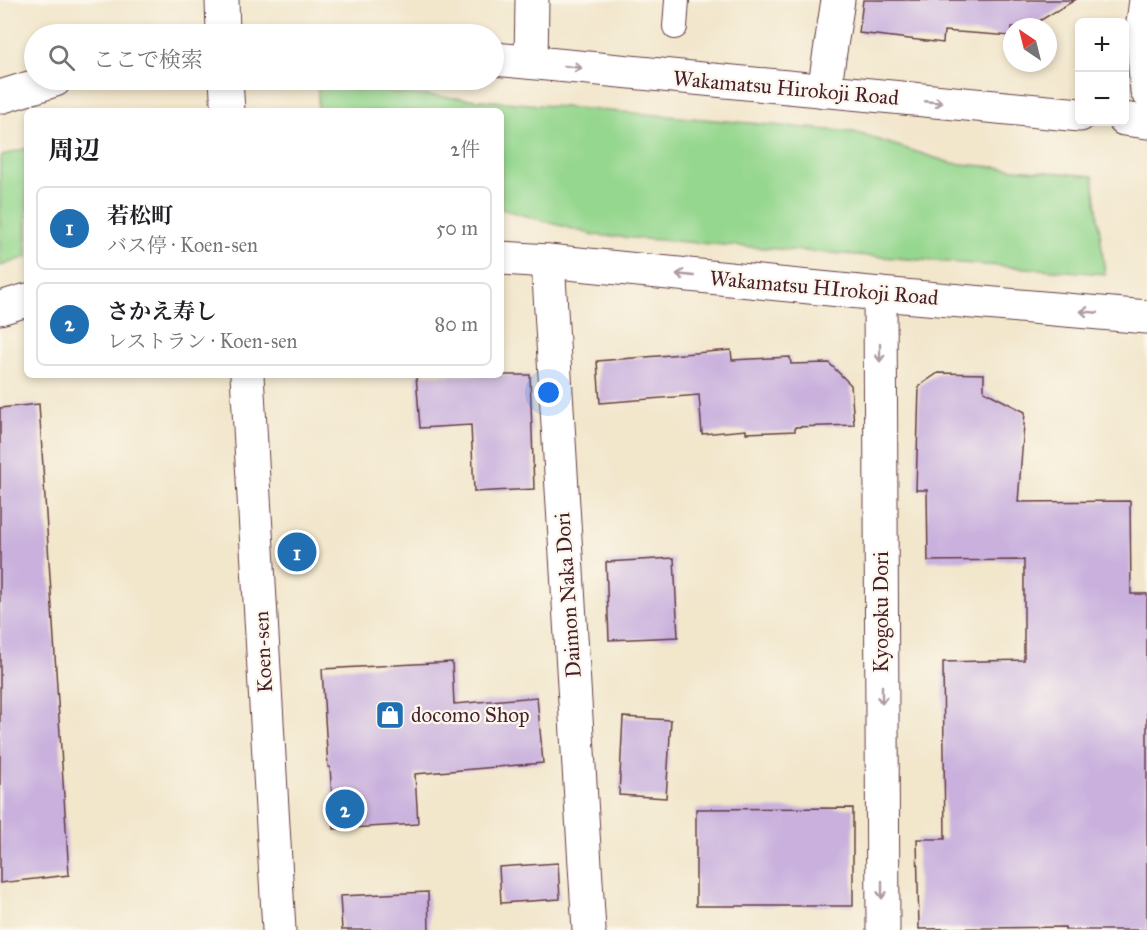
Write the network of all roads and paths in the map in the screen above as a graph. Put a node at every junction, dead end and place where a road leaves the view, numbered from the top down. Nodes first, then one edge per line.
1 (222, 0) edge
2 (532, 0) edge
3 (677, 0) edge
4 (838, 0) edge
5 (1146, 0) edge
6 (223, 24) edge
7 (675, 27) dead end
8 (504, 60) edge
9 (531, 62) junction
10 (24, 90) edge
11 (227, 90) edge
12 (824, 91) junction
13 (1147, 92) edge
14 (0, 97) edge
15 (228, 108) edge
16 (1075, 115) edge
17 (1129, 120) edge
18 (1147, 122) edge
19 (504, 258) edge
20 (548, 261) junction
21 (880, 294) junction
22 (24, 301) edge
23 (0, 308) edge
24 (1147, 317) edge
25 (248, 378) edge
26 (279, 930) edge
27 (589, 930) edge
28 (883, 930) edge

1 - 6 street
2 - 9 street
3 - 7 lane
4 - 12 street
5 - 13 street
8 - 9 street, Wakamatsu Hirokoji Road
9 -> 12 street, Wakamatsu Hirokoji Road
10 - 14 street
11 - 15 street
12 -> 16 street, Wakamatsu Hirokoji Road
17 - 18 street
19 - 20 street, Wakamatsu HIrokoji Road
21 -> 20 street, Wakamatsu HIrokoji Road
20 - 27 street, Daimon Naka Dori
24 -> 21 street, Wakamatsu HIrokoji Road
21 -> 28 street, Kyogoku Dori
22 - 23 street
25 - 26 street, Koen-sen

